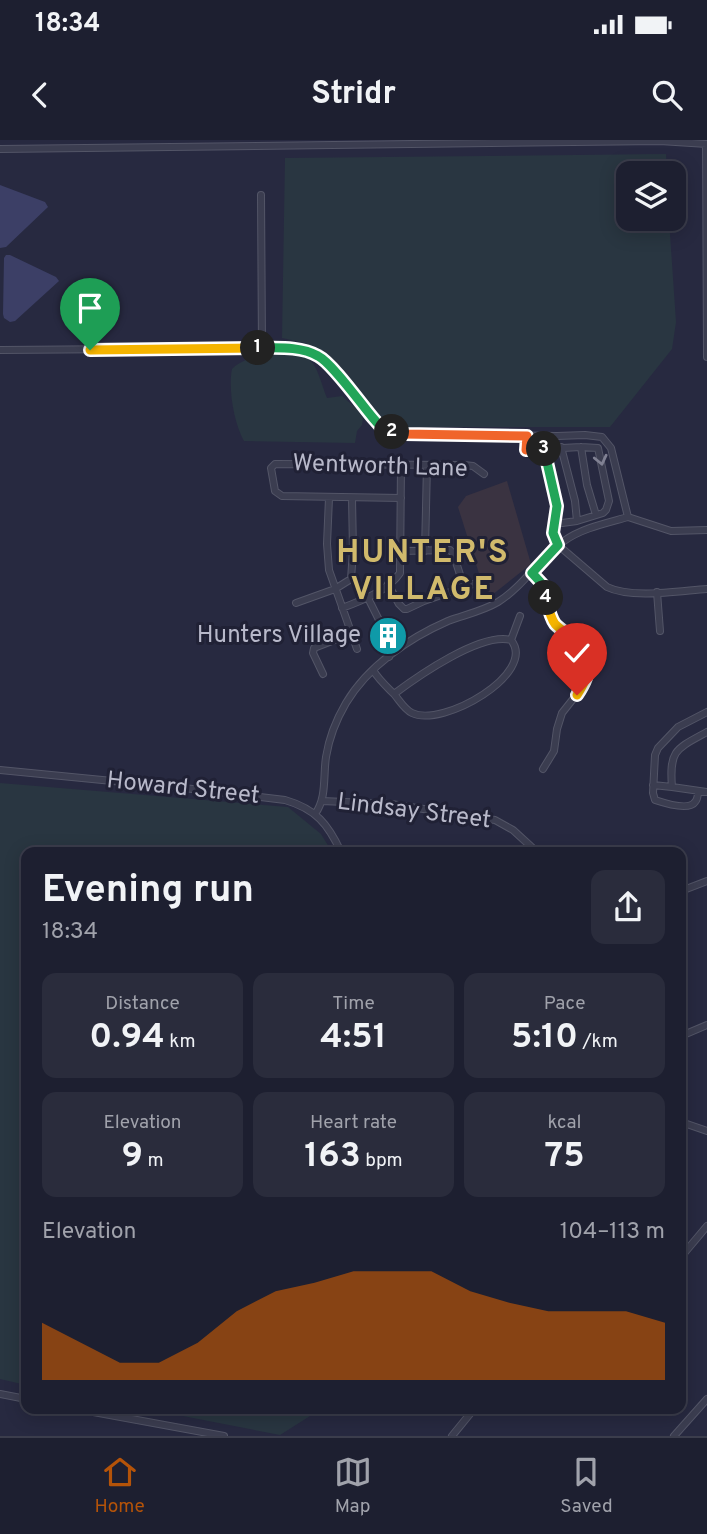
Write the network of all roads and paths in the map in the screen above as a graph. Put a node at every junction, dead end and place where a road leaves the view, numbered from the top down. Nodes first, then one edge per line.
1 (481, 141) edge
2 (660, 141) edge
3 (193, 143) edge
4 (706, 144) edge
5 (0, 149) edge
6 (261, 195) dead end
7 (262, 348) junction
8 (0, 351) edge
9 (707, 358) edge
10 (527, 436) junction
11 (561, 447) junction
12 (581, 447) junction
13 (544, 449) junction
14 (401, 465) junction
15 (427, 465) junction
16 (484, 474) dead end
17 (329, 498) junction
18 (352, 498) junction
19 (401, 498) junction
20 (596, 515) junction
21 (628, 517) junction
22 (577, 520) junction
23 (555, 522) junction
24 (707, 530) edge
25 (558, 545) junction
26 (401, 551) junction
27 (425, 551) junction
28 (532, 573) junction
29 (479, 582) dead end
30 (388, 584) junction
31 (464, 587) junction
32 (335, 589) junction
33 (707, 589) edge
34 (657, 592) junction
35 (368, 598) junction
36 (296, 603) dead end
37 (342, 608) junction
38 (520, 616) dead end
39 (660, 631) dead end
40 (350, 634) junction
41 (511, 640) junction
42 (357, 649) dead end
43 (389, 657) junction
44 (373, 670) junction
45 (323, 674) dead end
46 (394, 694) junction
47 (707, 712) edge
48 (707, 732) edge
49 (543, 769) dead end
50 (0, 770) edge
51 (653, 785) junction
52 (672, 787) junction
53 (698, 791) junction
54 (707, 792) edge
55 (322, 801) junction
56 (315, 814) junction
57 (339, 847) edge
58 (532, 847) edge
59 (707, 881) edge
60 (686, 889) edge
61 (707, 1025) edge
62 (686, 1033) edge
63 (686, 1124) edge
64 (707, 1131) edge
65 (707, 1226) edge
66 (686, 1251) edge
67 (0, 1394) edge
68 (21, 1398) edge
69 (707, 1399) edge
70 (105, 1414) edge
71 (470, 1414) edge
72 (224, 1436) edge
73 (452, 1436) edge
74 (674, 1436) edge

1 - 2 street
1 - 3 street
2 - 4 street
3 - 5 street
4 - 9 street
6 - 7 street
7 - 8 street
7 - 10 street
10 - 13 street
10 - 21 street
11 - 12 street
11 - 13 street
11 - 22 street
12 - 20 street
12 -> 20 street
13 - 23 street
14 - 15 street, Wentworth Lane
14 - 17 street, Wentworth Lane
14 - 19 street
15 - 16 street, Wentworth Lane
15 - 27 street
17 - 18 street
17 - 32 street
18 - 19 street
18 - 32 street
19 - 26 street
20 - 22 street
21 - 24 street
21 - 25 street
22 - 23 street
23 - 25 street
25 - 28 street
25 - 34 street
26 - 27 street
26 - 30 street
27 - 31 street
28 - 43 street
28 - 49 street
29 - 31 street
30 - 31 street
30 - 35 street
32 - 36 street
32 - 37 street
33 - 34 street
34 - 39 street
35 - 37 street
35 - 43 street
37 - 40 street
38 - 41 street
40 - 42 street
40 - 45 street
41 - 46 street
41 - 46 street
43 - 44 street
44 - 46 street
44 - 55 street
47 - 51 street
48 - 52 street
50 - 56 street, Howard Street
51 - 52 street
51 - 53 street
52 - 53 street
53 - 54 street
55 - 56 street
55 - 58 street, Lindsay Street
56 - 57 street, Howard Street
59 - 60 street
61 - 62 street
63 - 64 street
65 - 66 street
67 - 68 street
69 - 74 street
70 - 72 street
71 - 73 street

